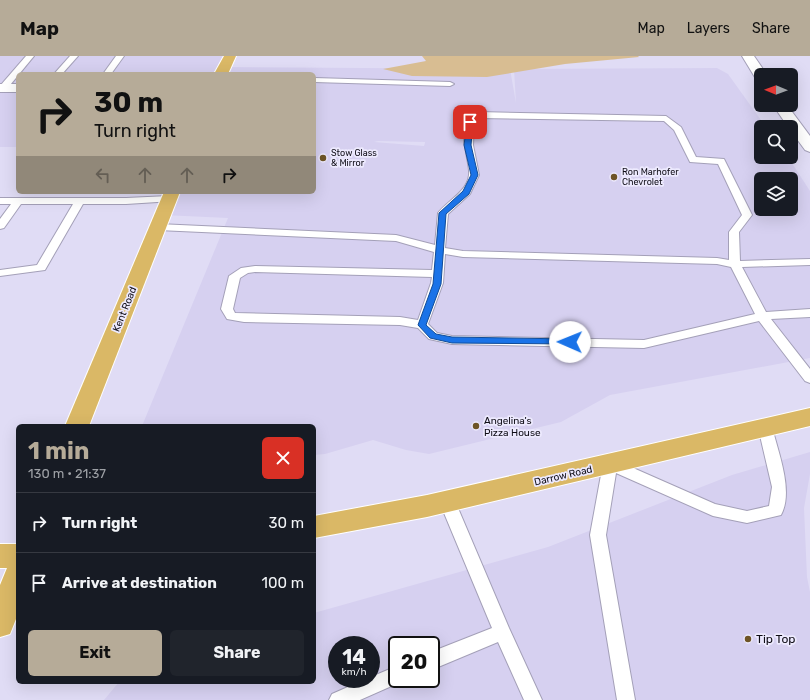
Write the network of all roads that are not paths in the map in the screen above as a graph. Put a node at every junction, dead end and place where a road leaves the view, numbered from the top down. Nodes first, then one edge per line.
1 (30, 56) edge
2 (74, 56) edge
3 (120, 56) edge
4 (230, 56) edge
5 (748, 56) edge
6 (756, 68) edge
7 (60, 72) edge
8 (108, 72) edge
9 (222, 72) edge
10 (316, 80) edge
11 (450, 84) dead end
12 (2, 88) edge
13 (16, 88) edge
14 (785, 112) edge
15 (810, 147) edge
16 (170, 196) edge
17 (0, 201) edge
18 (18, 201) junction
19 (80, 201) junction
20 (0, 226) edge
21 (158, 227) junction
22 (440, 250) junction
23 (810, 262) edge
24 (735, 264) junction
25 (0, 273) edge
26 (438, 274) junction
27 (810, 312) edge
28 (762, 316) junction
29 (422, 325) junction
30 (810, 378) edge
31 (810, 417) edge
32 (78, 424) edge
33 (765, 428) junction
34 (610, 464) junction
35 (447, 501) junction
36 (316, 528) edge
37 (0, 556) edge
38 (16, 556) edge
39 (16, 580) edge
40 (0, 624) edge
41 (502, 632) junction
42 (440, 657) edge
43 (388, 679) edge
44 (338, 700) edge
45 (533, 700) edge
46 (626, 700) edge

1 - 12 lane
2 - 7 lane
3 - 8 lane
4 - 9 main road
5 - 6 street
10 - 11 lane
12 - 13 street
14 - 15 street
16 - 19 lane
16 - 21 main road, Kent Road
17 - 18 lane
18 - 19 lane
18 - 20 lane
19 - 25 lane
21 - 22 lane
21 - 32 main road, Kent Road
22 - 24 lane
22 - 24 lane
22 - 26 lane
23 - 24 lane
24 - 28 lane
26 - 29 lane
26 - 29 lane
27 - 28 lane
28 - 29 lane
28 - 30 lane
31 - 33 main road, Darrow Road
33 - 34 main road, Darrow Road
33 - 34 lane
34 - 35 main road, Darrow Road
34 - 46 lane
35 - 36 main road, Darrow Road
35 - 41 lane
37 - 38 main road
39 - 40 main road
41 - 42 lane
41 - 45 lane
43 - 44 lane

